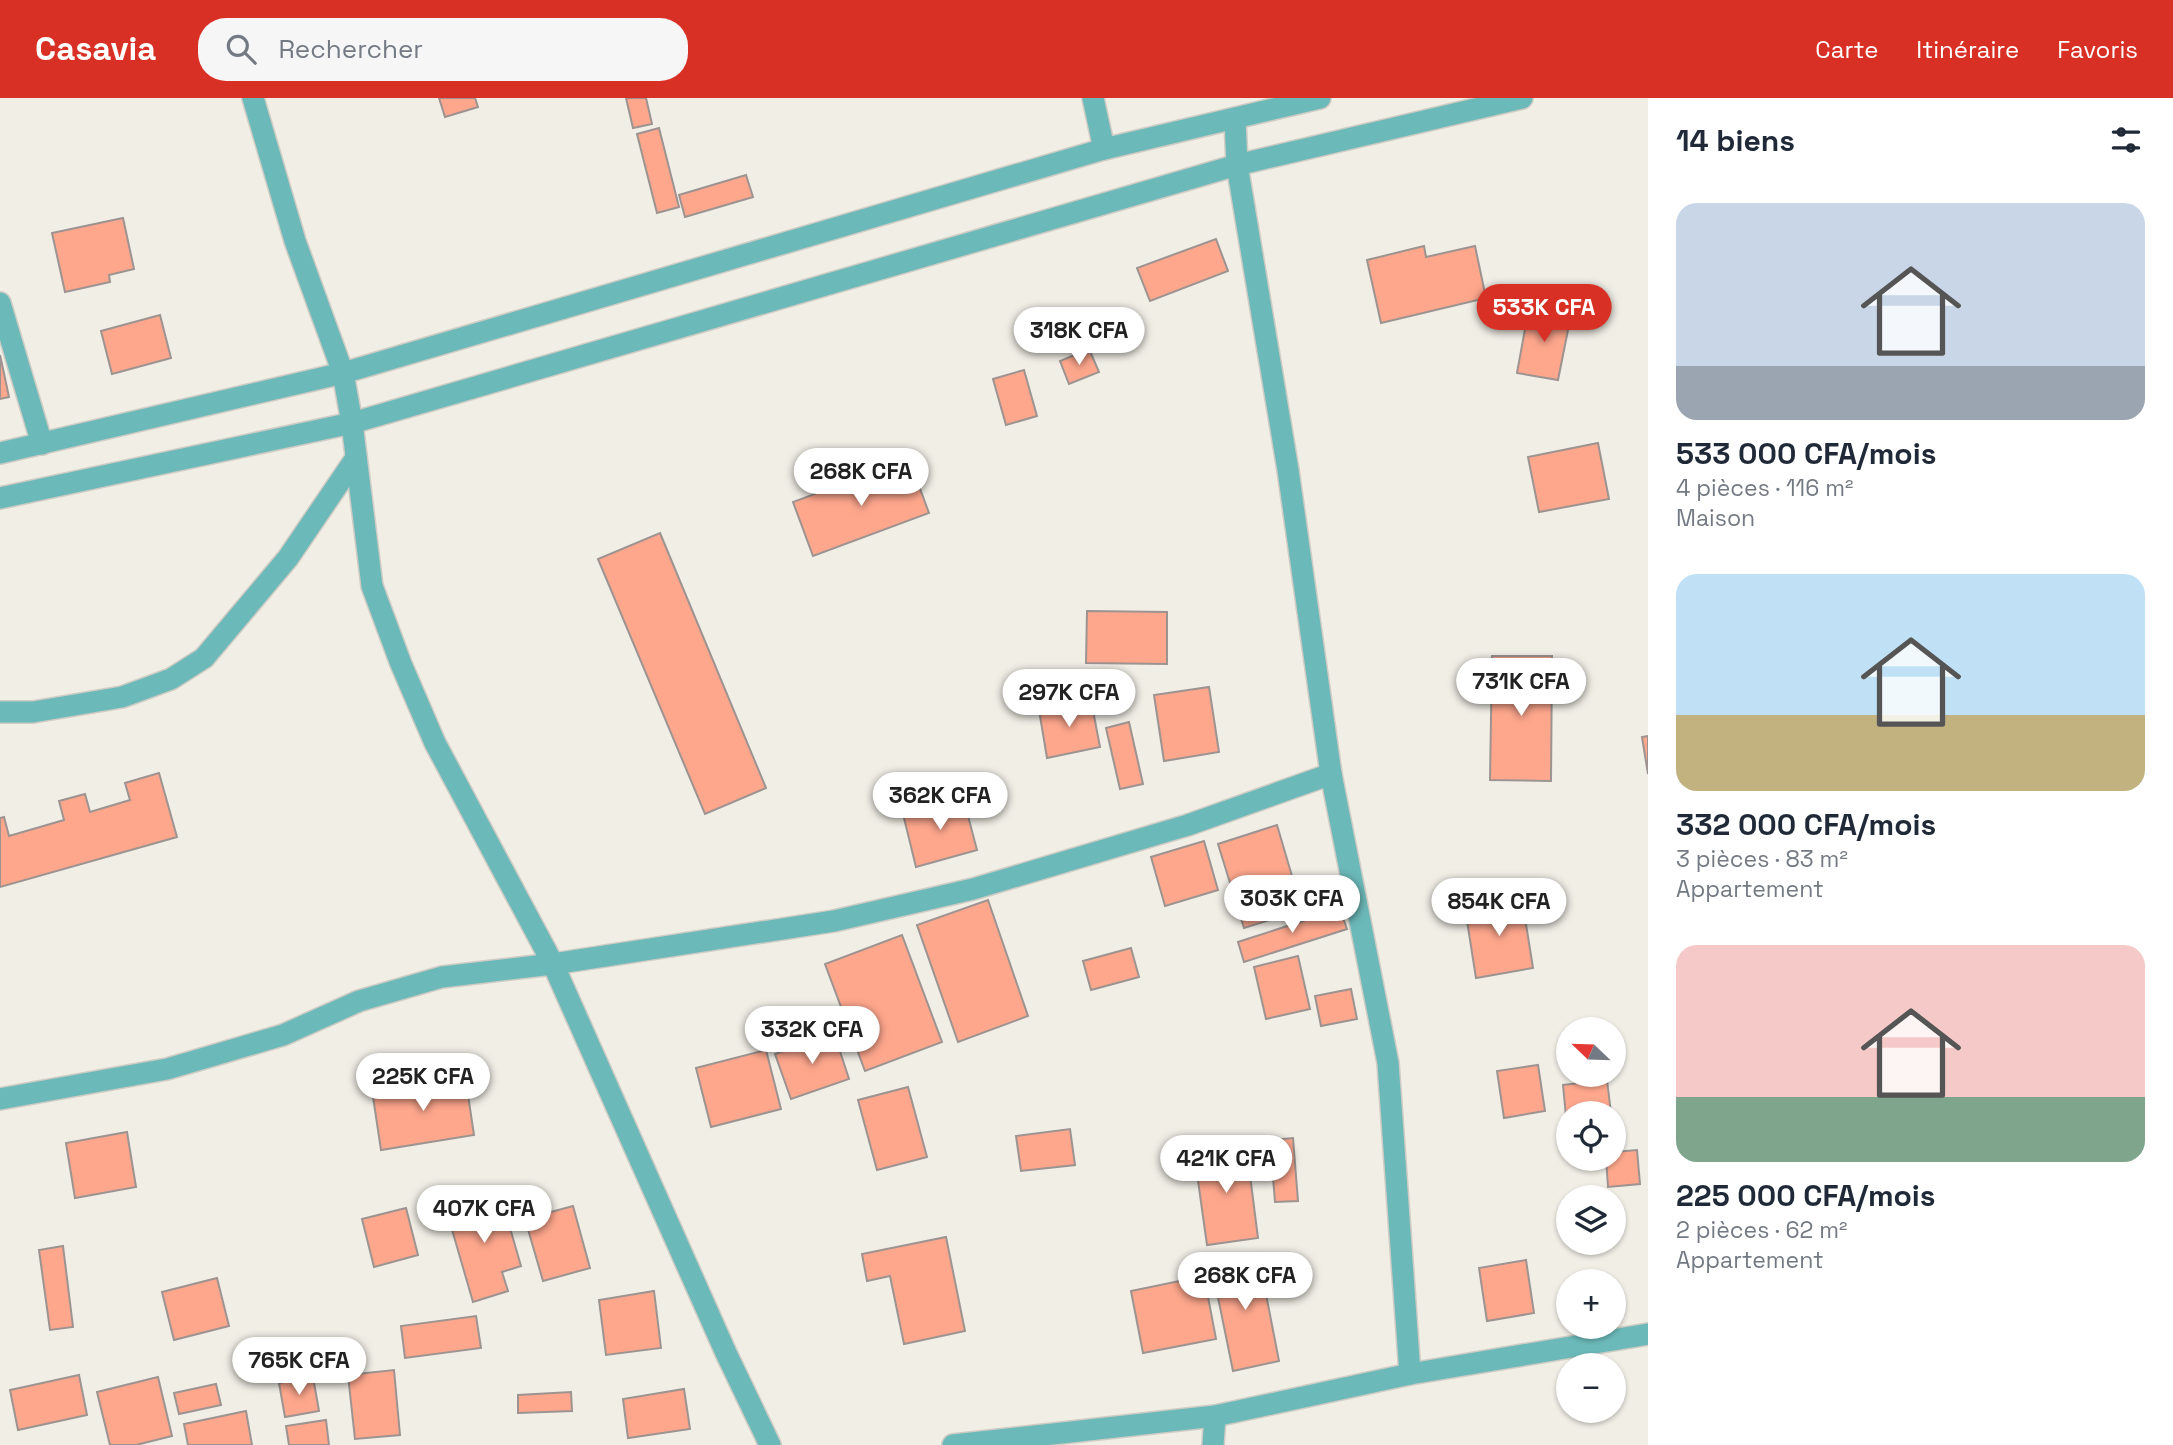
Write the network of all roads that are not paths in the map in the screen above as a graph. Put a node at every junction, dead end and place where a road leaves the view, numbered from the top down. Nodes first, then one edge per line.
1 (253, 98) edge
2 (1093, 98) edge
3 (1320, 98) edge
4 (1521, 98) edge
5 (1236, 120) junction
6 (1104, 149) junction
7 (1237, 165) junction
8 (0, 303) edge
9 (343, 373) junction
10 (352, 424) junction
11 (42, 444) junction
12 (0, 453) edge
13 (356, 458) junction
14 (0, 498) edge
15 (0, 712) edge
16 (1331, 774) junction
17 (553, 964) junction
18 (0, 1099) edge
19 (1648, 1334) edge
20 (1410, 1374) junction
21 (1215, 1416) junction
22 (770, 1445) edge
23 (953, 1445) edge
24 (1213, 1445) edge

1 - 9 street
2 - 6 street
3 - 5 street
4 - 7 street
5 - 6 street
5 - 7 street
6 - 9 street
7 - 10 street
7 - 16 street
8 - 11 street
9 - 10 street
9 - 11 street
10 - 13 street
10 - 14 street
11 - 12 street
13 - 15 street
13 - 17 street
16 - 17 street
16 - 20 street
17 - 18 street
17 - 22 street
19 - 20 street
20 - 21 street
21 - 23 street
21 - 24 street

